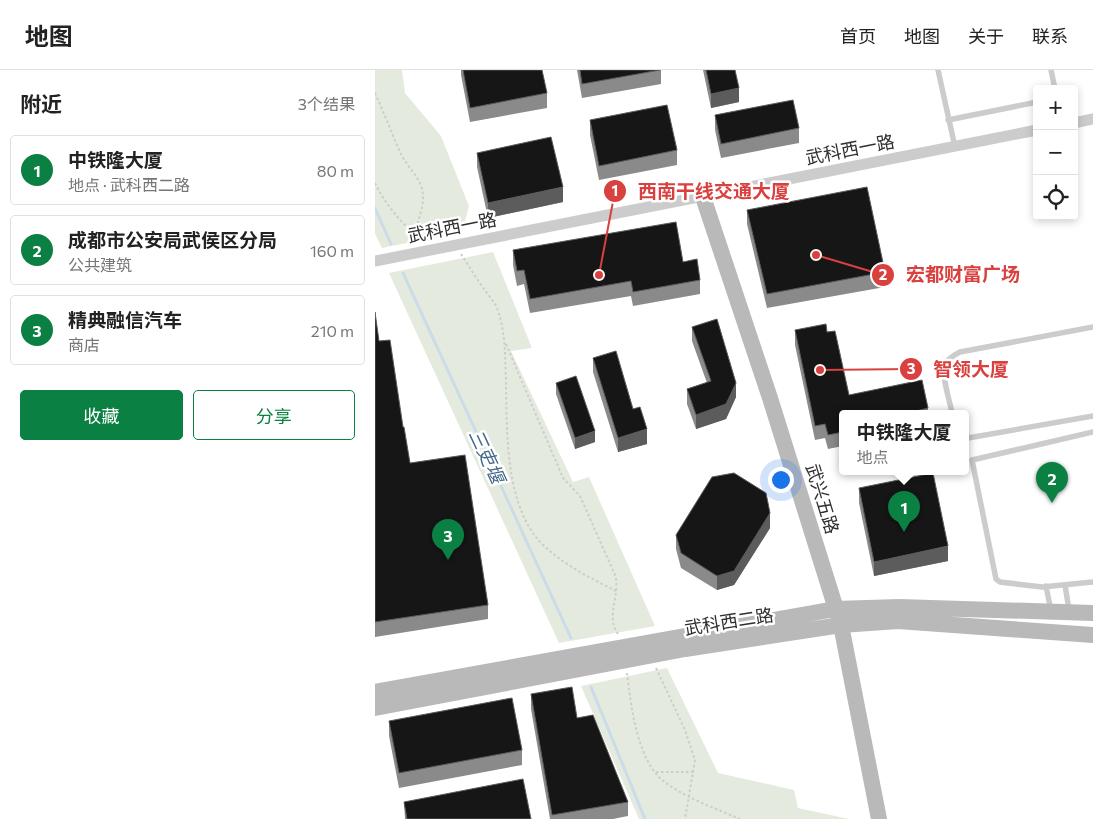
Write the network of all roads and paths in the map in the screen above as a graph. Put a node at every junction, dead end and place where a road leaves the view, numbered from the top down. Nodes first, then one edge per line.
1 (938, 70) edge
2 (1051, 70) edge
3 (1054, 85) edge
4 (375, 93) edge
5 (1033, 103) edge
6 (1093, 119) edge
7 (948, 120) junction
8 (1078, 122) edge
9 (1033, 131) edge
10 (955, 147) junction
11 (375, 182) edge
12 (703, 197) junction
13 (415, 234) junction
14 (456, 246) junction
15 (414, 254) junction
16 (375, 261) edge
17 (1093, 327) edge
18 (506, 342) junction
19 (951, 410) edge
20 (1093, 416) edge
21 (1093, 432) edge
22 (969, 438) edge
23 (1093, 582) edge
24 (1065, 585) junction
25 (1046, 586) junction
26 (616, 591) junction
27 (835, 609) junction
28 (1052, 612) junction
29 (1069, 612) junction
30 (1093, 613) edge
31 (841, 625) junction
32 (1093, 635) edge
33 (628, 653) junction
34 (650, 656) junction
35 (375, 692) edge
36 (375, 708) edge
37 (655, 772) junction
38 (694, 772) junction
39 (689, 796) junction
40 (685, 819) edge
41 (740, 819) edge
42 (879, 819) edge

1 - 7 lane
2 - 3 lane
4 - 13 path
5 - 7 lane
6 - 8 street
7 - 10 lane
9 - 10 street, 武科西一路
10 - 12 street, 武科西一路
11 - 13 path
12 - 14 street, 武科西一路
12 - 27 street, 武兴五路
13 - 15 path
14 - 15 street, 武科西一路
14 - 18 path
15 - 16 street, 武科西一路
17 - 19 lane
18 - 26 path
18 - 26 path
20 - 22 lane
21 - 25 lane
23 - 24 lane
24 - 25 lane
24 - 29 lane
25 - 28 lane
26 - 33 path
27 - 28 street, 武科西二路
27 - 31 street, 武兴五路
27 - 33 street, 武科西二路
28 - 29 street, 武科西二路
29 - 30 street, 武科西二路
31 - 32 street, 武科西二路
31 - 34 street, 武科西二路
31 - 42 street, 武兴五路
33 - 34 street, 武科西二路
33 - 35 street, 武科西二路
33 - 36 street, 武科西二路
33 - 37 path
34 - 38 path
37 - 38 path
37 - 39 path
38 - 39 path
39 - 40 path
39 - 41 path

